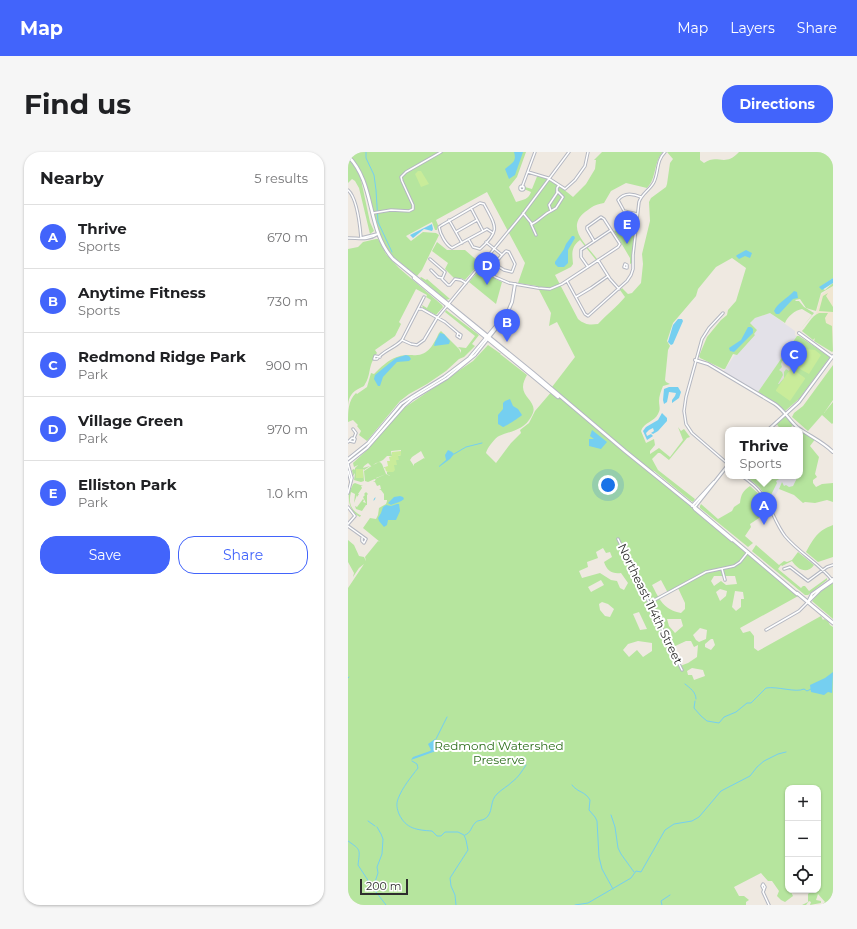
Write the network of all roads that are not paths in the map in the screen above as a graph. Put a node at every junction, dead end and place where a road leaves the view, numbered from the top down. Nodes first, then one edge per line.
1 (441, 152) edge
2 (535, 152) edge
3 (569, 152) edge
4 (588, 152) edge
5 (665, 152) edge
6 (348, 156) edge
7 (528, 172) junction
8 (549, 179) junction
9 (559, 185) junction
10 (522, 186) dead end
11 (348, 190) edge
12 (557, 191) junction
13 (641, 197) junction
14 (471, 208) junction
15 (551, 210) junction
16 (372, 213) junction
17 (523, 213) junction
18 (638, 214) junction
19 (449, 220) junction
20 (477, 220) junction
21 (531, 224) junction
22 (611, 230) junction
23 (484, 231) junction
24 (456, 232) junction
25 (493, 233) junction
26 (378, 234) junction
27 (536, 235) dead end
28 (348, 238) edge
29 (362, 238) junction
30 (469, 240) junction
31 (594, 241) junction
32 (486, 242) junction
33 (462, 243) junction
34 (494, 248) junction
35 (502, 255) junction
36 (430, 259) dead end
37 (598, 260) junction
38 (481, 265) junction
39 (628, 266) dead end
40 (633, 266) junction
41 (588, 267) junction
42 (431, 270) dead end
43 (608, 276) junction
44 (442, 278) junction
45 (567, 281) junction
46 (466, 283) junction
47 (515, 284) junction
48 (619, 288) junction
49 (424, 297) dead end
50 (576, 297) junction
51 (448, 305) junction
52 (420, 306) junction
53 (420, 310) junction
54 (723, 313) dead end
55 (437, 318) junction
56 (799, 333) dead end
57 (458, 334) dead end
58 (488, 338) junction
59 (402, 340) junction
60 (380, 357) dead end
61 (833, 357) edge
62 (695, 360) junction
63 (786, 414) junction
64 (771, 427) edge
65 (797, 427) edge
66 (353, 429) dead end
67 (803, 430) edge
68 (349, 441) edge
69 (833, 452) edge
70 (725, 462) edge
71 (348, 463) edge
72 (725, 468) edge
73 (348, 471) edge
74 (745, 479) edge
75 (351, 482) junction
76 (348, 493) edge
77 (693, 507) junction
78 (348, 508) edge
79 (348, 525) edge
80 (362, 538) dead end
81 (618, 539) dead end
82 (748, 552) junction
83 (833, 565) edge
84 (722, 569) junction
85 (784, 569) dead end
86 (824, 570) junction
87 (725, 580) dead end
88 (833, 580) edge
89 (808, 602) junction
90 (649, 603) junction
91 (833, 623) edge
92 (766, 630) dead end
93 (682, 670) dead end
94 (764, 890) dead end
95 (769, 905) edge

1 - 16 street
2 - 7 street
3 - 8 street
4 - 9 street
5 - 13 street
6 - 16 main road
7 - 8 street
7 - 10 street
8 - 9 street
8 - 17 street
9 - 12 street
11 - 29 street
12 - 15 street
12 - 15 street
13 - 18 street
13 - 18 street
14 - 19 street
14 - 20 street
14 - 25 street
15 - 21 street
16 - 26 main road
17 - 21 street
17 - 34 street
18 - 40 street
19 - 24 street
19 - 33 street
20 - 23 street
20 - 24 street
21 - 27 street
22 - 31 street
22 - 31 street
22 - 37 street
23 - 25 street
23 - 30 street
24 - 33 street
25 - 32 street
26 - 29 street
26 - 51 main road
28 - 29 street
30 - 32 street
30 - 33 street
31 - 41 street
32 - 34 street
34 - 35 street
34 - 38 street
35 - 35 street
36 - 44 street
37 - 41 street
37 - 43 street
38 - 46 street
38 - 47 street
39 - 40 street
40 - 48 street
41 - 45 street
42 - 44 street
43 - 48 street
43 - 50 street
44 - 46 street
45 - 47 street
45 - 50 street
46 - 51 street
47 - 58 street
48 - 50 street
49 - 52 street
51 - 55 street
51 - 58 main road
52 - 53 street
52 - 53 street
53 - 55 street
53 - 59 street
54 - 62 street
55 - 57 street
55 - 59 street
56 - 61 street
58 - 71 street
58 - 77 main road
59 - 60 street
61 - 63 street
62 - 63 street
62 - 70 street
63 - 64 street
63 - 65 street
66 - 68 street
67 - 69 street
71 - 75 street
72 - 77 street
73 - 75 street
74 - 86 street
75 - 76 street
77 - 82 main road
78 - 79 street
79 - 80 street
81 - 90 street, Northeast 114th Street
82 - 84 street
82 - 89 main road
83 - 86 street
84 - 87 street
84 - 90 street
85 - 86 street
86 - 88 street
88 - 89 street
89 - 91 main road
89 - 92 street
90 - 93 street, Northeast 114th Street
94 - 95 street

